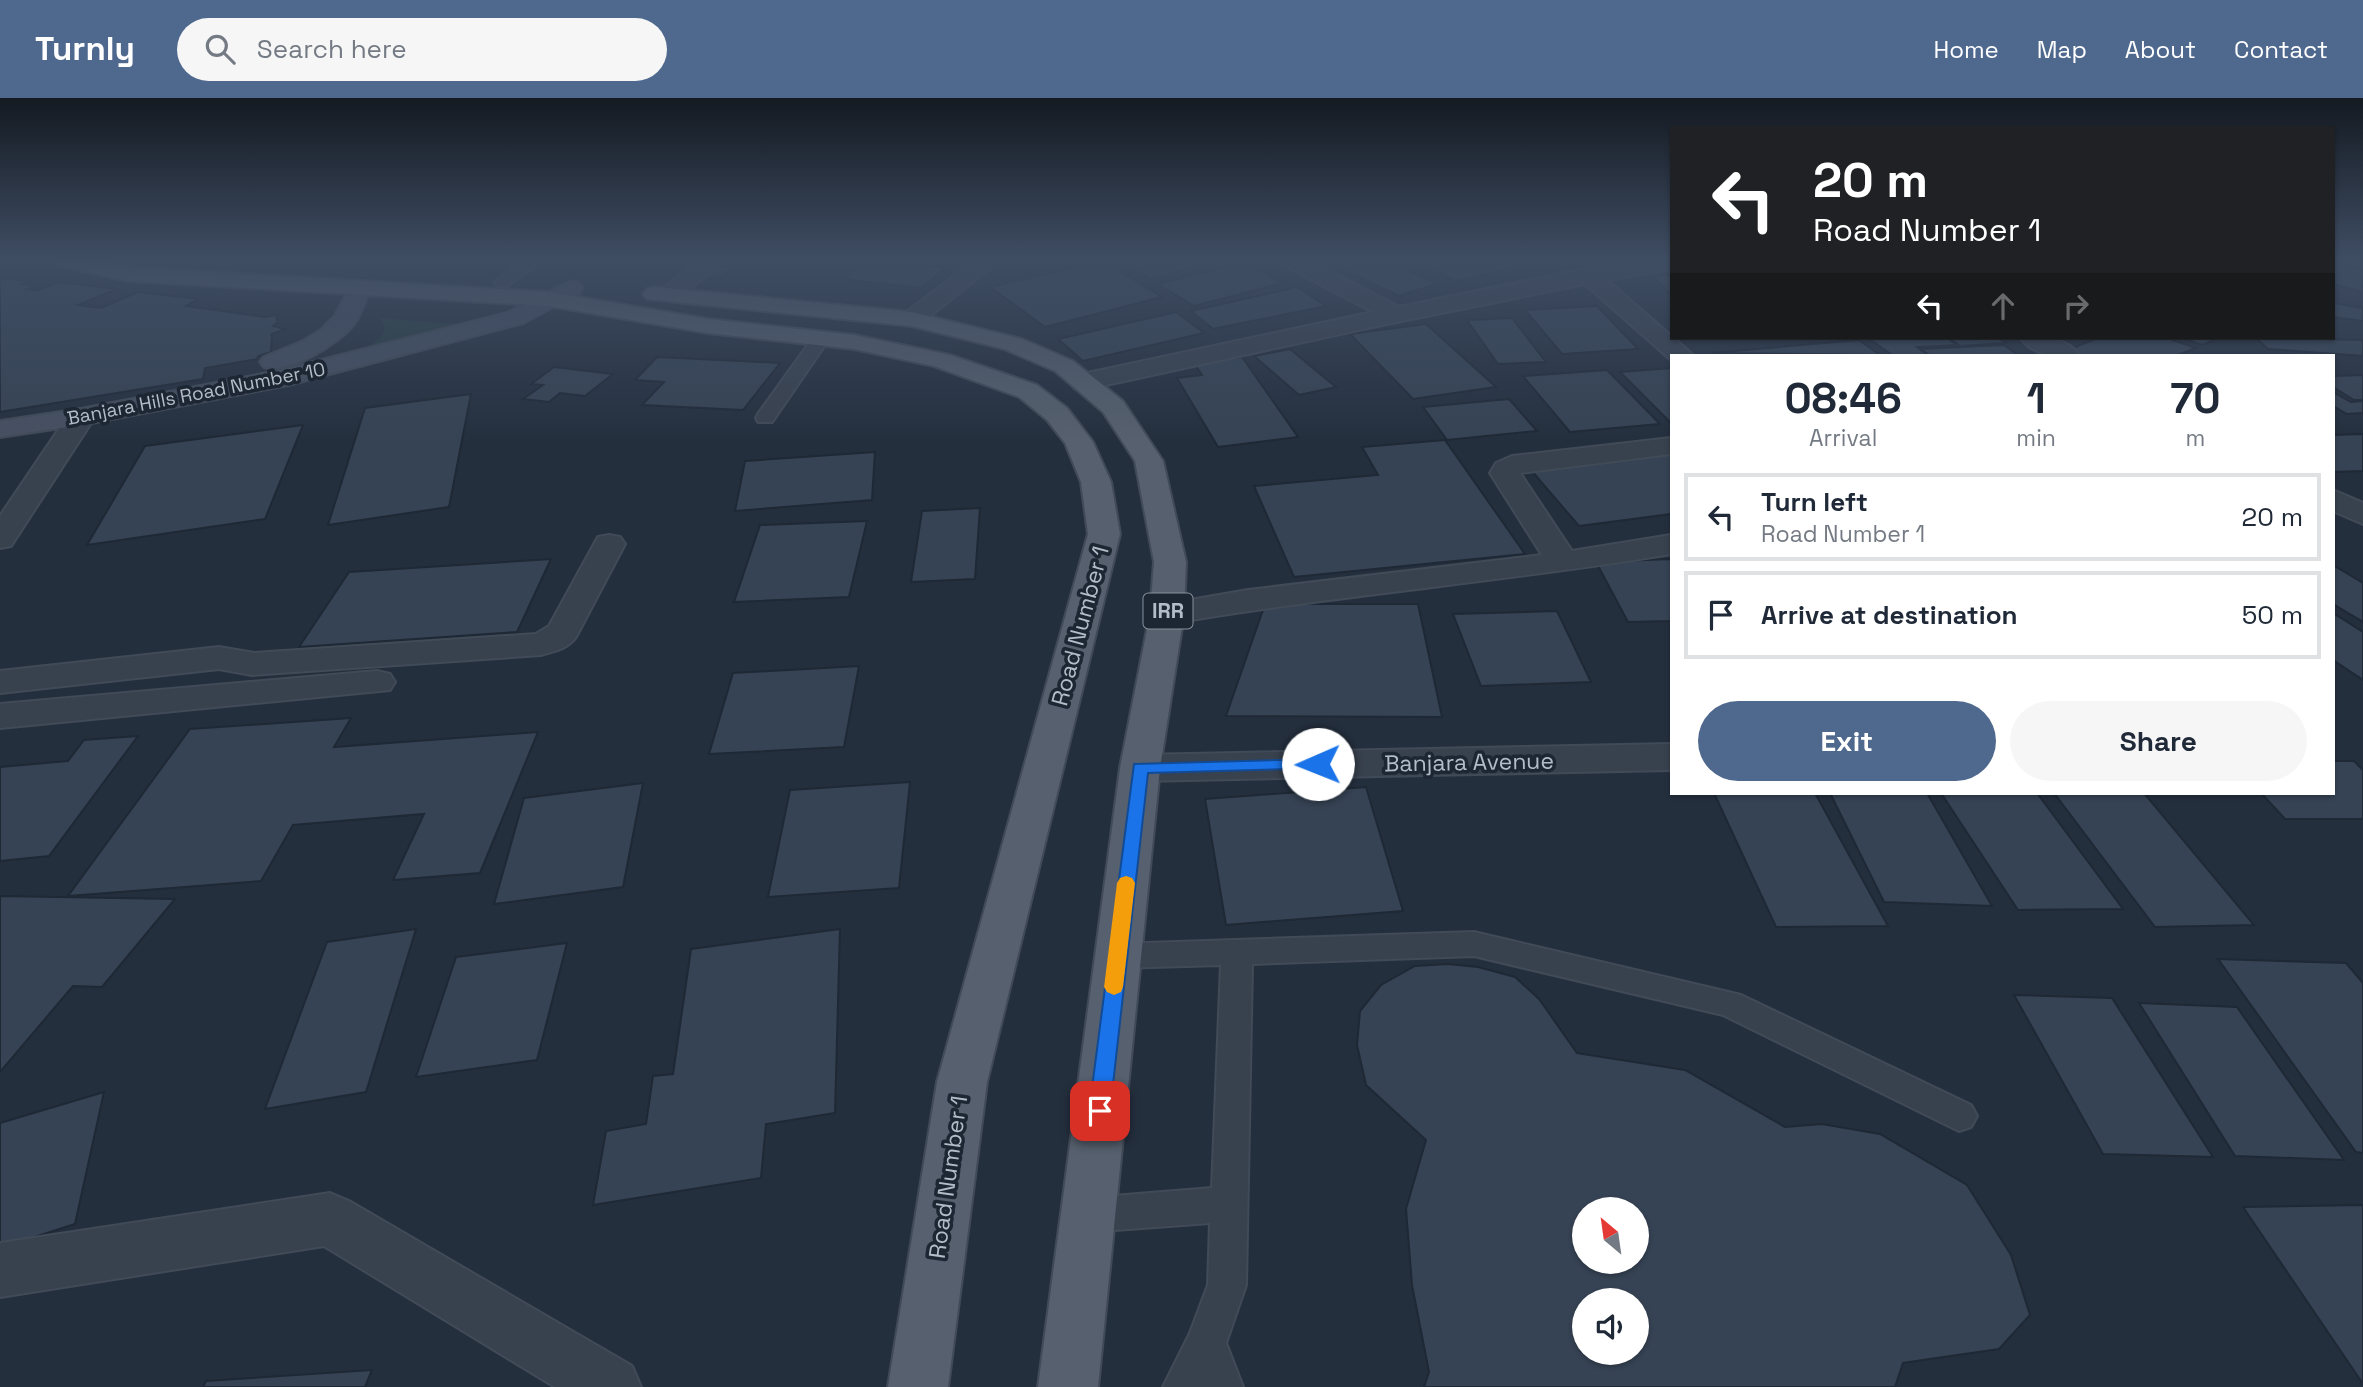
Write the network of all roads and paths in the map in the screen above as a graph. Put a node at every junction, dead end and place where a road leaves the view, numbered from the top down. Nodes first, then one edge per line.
1 (345, 320) edge
2 (462, 320) edge
3 (507, 320) edge
4 (680, 320) edge
5 (715, 320) edge
6 (917, 320) edge
7 (1366, 320) edge
8 (1640, 320) edge
9 (708, 326) junction
10 (821, 338) junction
11 (2038, 340) edge
12 (1679, 354) edge
13 (2064, 354) edge
14 (268, 363) junction
15 (1083, 382) junction
16 (0, 416) edge
17 (80, 417) junction
18 (765, 418) dead end
19 (0, 429) edge
20 (1670, 446) edge
21 (2335, 500) edge
22 (2363, 515) edge
23 (2363, 526) edge
24 (2335, 531) edge
25 (0, 539) edge
26 (609, 544) dead end
27 (1670, 545) edge
28 (1563, 562) junction
29 (1168, 603) junction
30 (151, 666) junction
31 (222, 667) dead end
32 (0, 682) edge
33 (377, 682) dead end
34 (0, 716) edge
35 (1670, 757) edge
36 (1140, 768) junction
37 (1237, 952) junction
38 (1117, 956) junction
39 (1959, 1116) dead end
40 (1230, 1204) junction
41 (1088, 1215) junction
42 (0, 1270) edge
43 (1206, 1343) junction
44 (611, 1387) edge
45 (918, 1387) edge
46 (1068, 1387) edge
47 (1184, 1387) edge
48 (1222, 1387) edge

1 - 14 main road
2 - 14 main road
3 - 17 main road, Banjara Hills Road Number 10
4 - 9 main road, Road Number 1 / IRR
5 - 9 main road
6 - 15 main road, Road Number 1 / IRR
7 - 15 street
8 - 12 street
9 - 10 main road, Road Number 1 / IRR
10 - 18 lane
10 - 45 main road, Road Number 1 / IRR
11 - 13 street
14 - 16 main road, Banjara Hills Road Number 10
15 - 29 main road, Road Number 1 / IRR
17 - 19 main road, Banjara Hills Road Number 10
17 - 25 street
20 - 28 street
21 - 22 street
23 - 24 street
26 - 30 street
27 - 28 street
28 - 29 street
29 - 36 main road, Road Number 1 / IRR
30 - 31 street
30 - 32 street
33 - 34 street
35 - 36 street, Banjara Avenue
36 - 38 main road, Road Number 1 / IRR
37 - 38 lane
37 - 39 lane
37 - 40 lane
38 - 41 main road, Road Number 1 / IRR
40 - 41 lane
40 - 43 lane
41 - 46 main road, Road Number 1 / IRR
42 - 44 street
43 - 47 lane
43 - 48 lane

